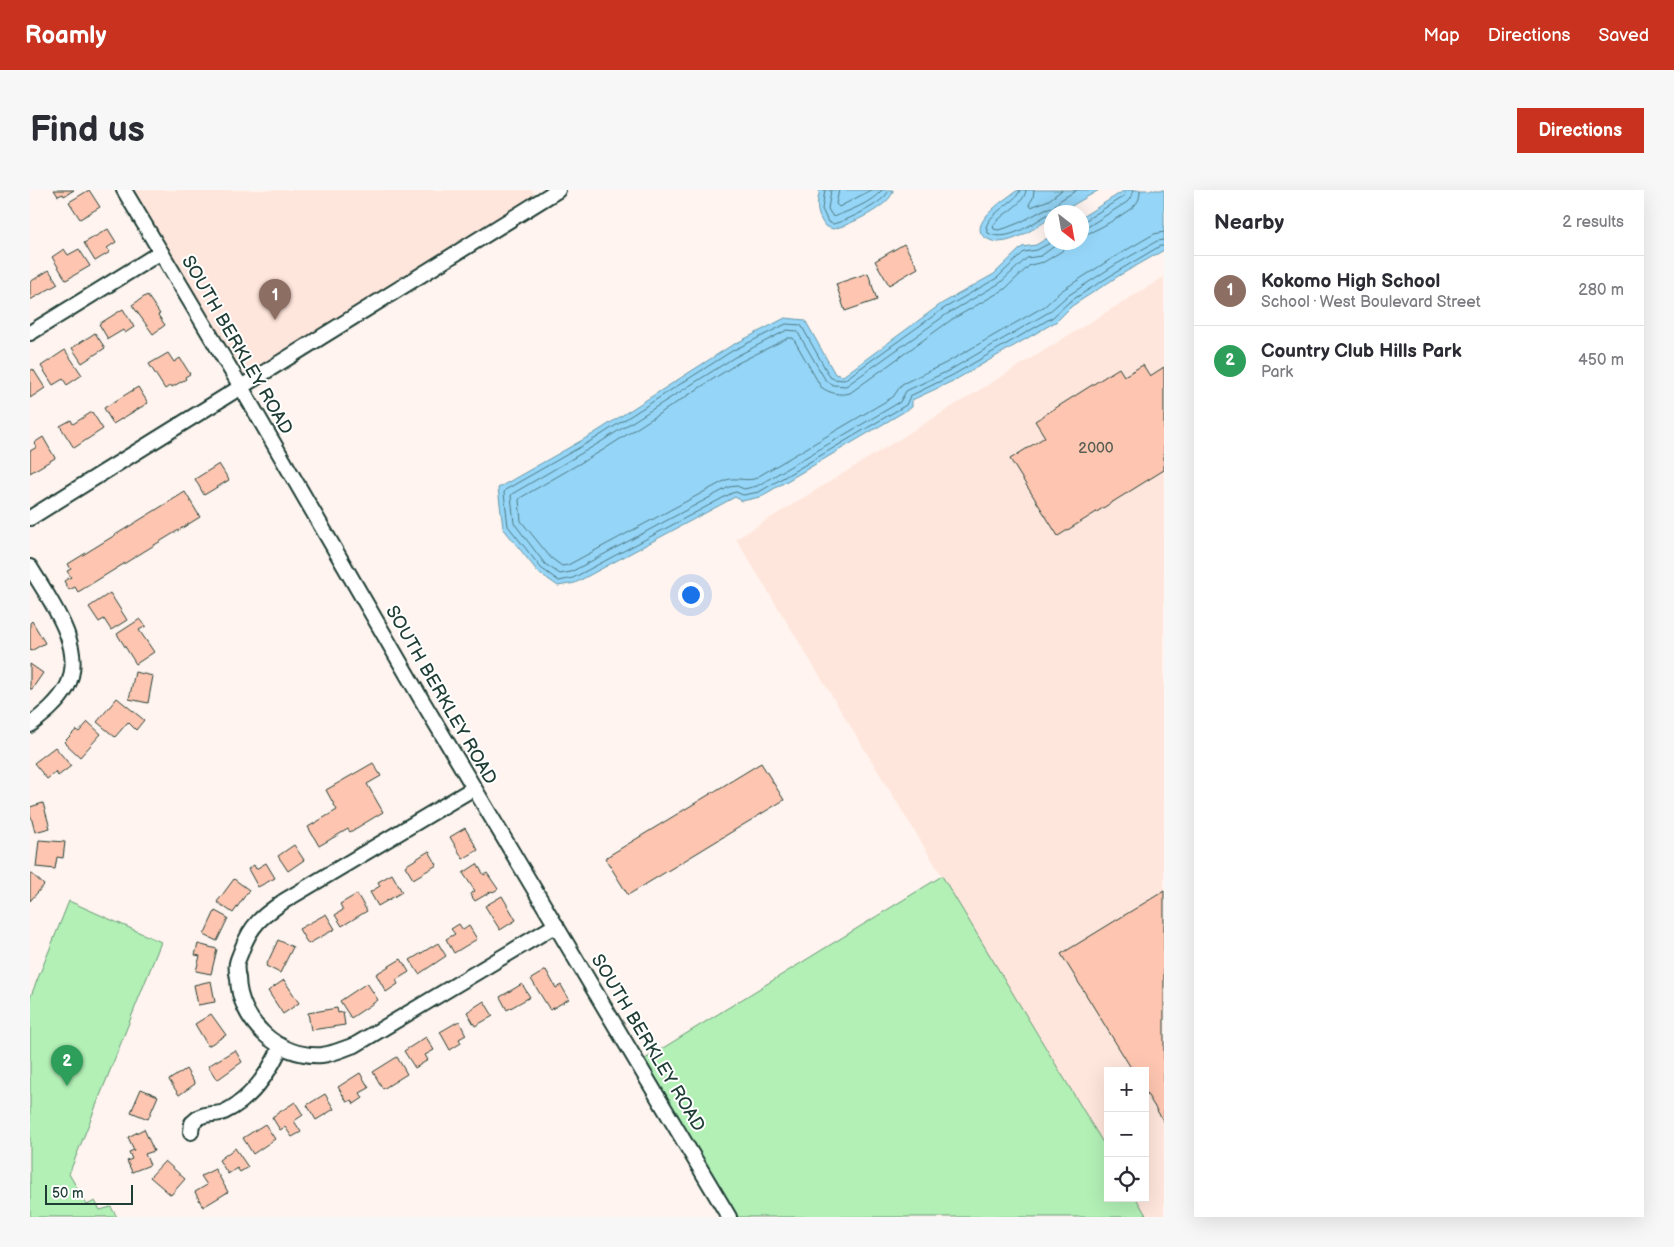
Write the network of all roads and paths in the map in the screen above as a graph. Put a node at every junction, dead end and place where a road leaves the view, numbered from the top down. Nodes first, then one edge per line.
1 (124, 190) edge
2 (558, 190) edge
3 (161, 252) junction
4 (30, 333) edge
5 (241, 387) junction
6 (30, 518) edge
7 (30, 567) edge
8 (30, 725) edge
9 (474, 788) junction
10 (556, 925) junction
11 (281, 1046) junction
12 (191, 1132) dead end
13 (729, 1217) edge

1 - 3 street, SOUTH BERKLEY ROAD
2 - 5 street
3 - 4 street
3 - 5 street, SOUTH BERKLEY ROAD
5 - 6 street
5 - 9 street, SOUTH BERKLEY ROAD
7 - 8 street
9 - 10 street, SOUTH BERKLEY ROAD
9 - 11 street
10 - 11 street
10 - 13 street, SOUTH BERKLEY ROAD
11 - 12 street

